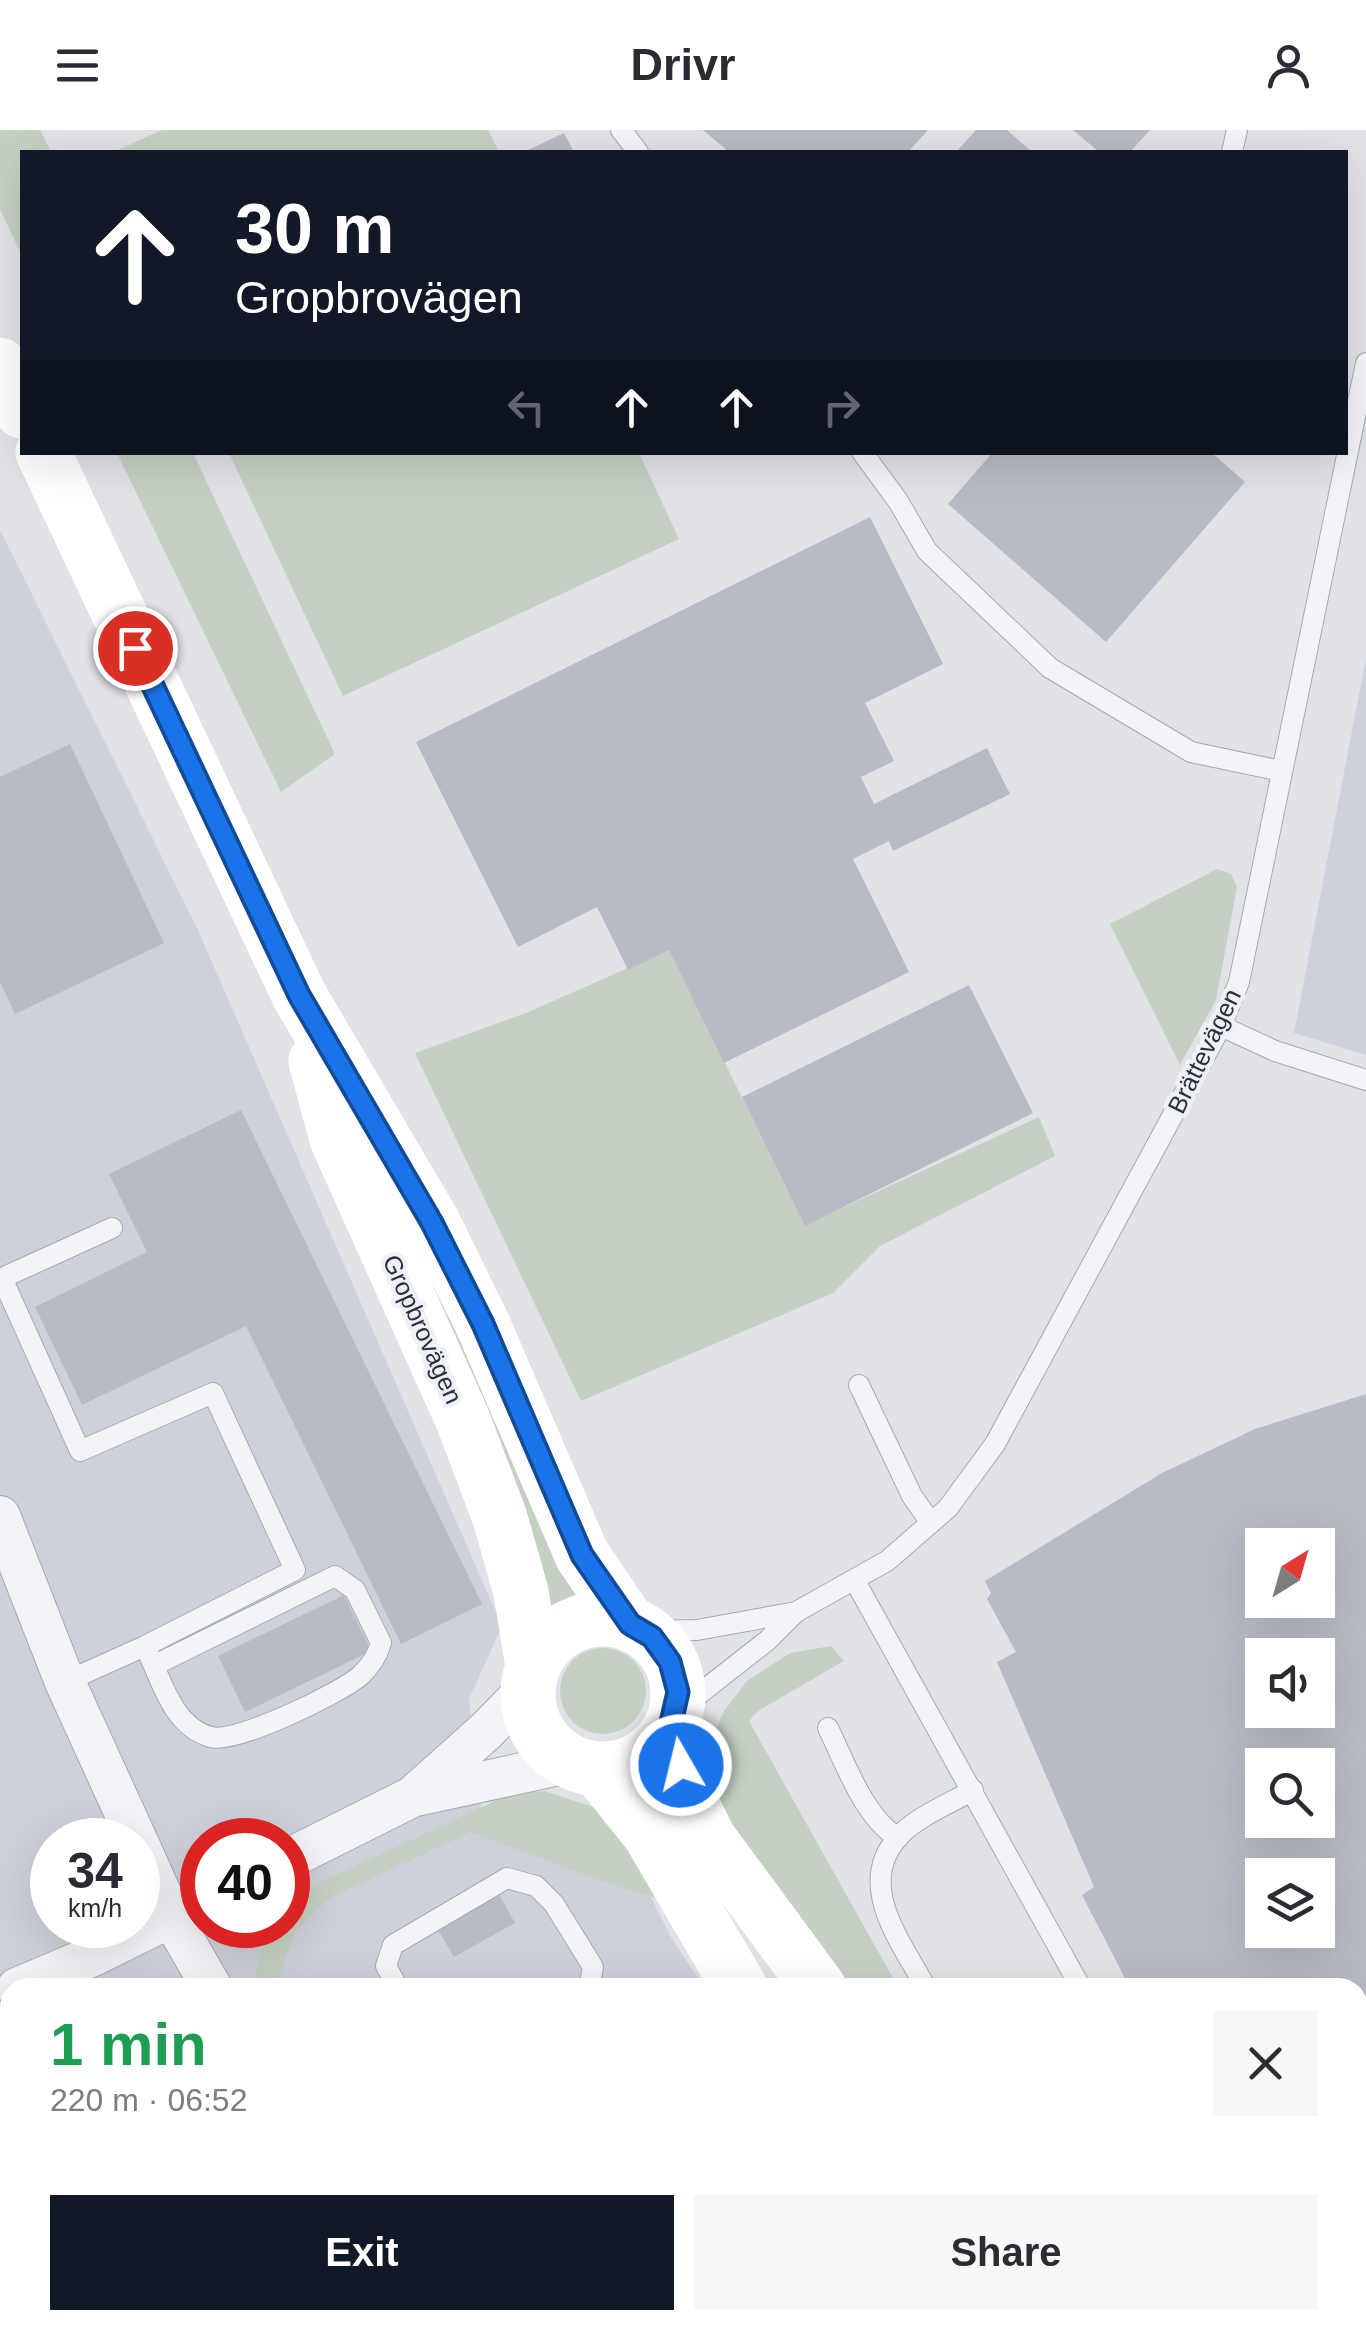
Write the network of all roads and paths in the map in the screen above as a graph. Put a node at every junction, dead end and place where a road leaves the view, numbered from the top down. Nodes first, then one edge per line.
1 (621, 130) edge
2 (636, 150) edge
3 (1366, 363) edge
4 (0, 364) edge
5 (1352, 403) edge
6 (20, 407) edge
7 (44, 455) edge
8 (864, 455) edge
9 (1342, 455) edge
10 (1281, 771) junction
11 (299, 995) junction
12 (1222, 1026) junction
13 (1366, 1080) edge
14 (112, 1228) dead end
15 (858, 1384) dead end
16 (0, 1516) edge
17 (932, 1522) junction
18 (855, 1581) junction
19 (796, 1612) junction
20 (637, 1627) junction
21 (150, 1656) junction
22 (530, 1678) junction
23 (65, 1682) junction
24 (673, 1719) junction
25 (828, 1728) dead end
26 (585, 1765) junction
27 (973, 1790) junction
28 (412, 1797) junction
29 (127, 1818) edge
30 (898, 1838) junction
31 (310, 1848) edge
32 (160, 1873) edge
33 (180, 1900) edge
34 (180, 1913) edge
35 (199, 1948) edge
36 (40, 1978) edge
37 (209, 1978) edge
38 (393, 1978) edge
39 (591, 1978) edge
40 (734, 1978) edge
41 (812, 1978) edge
42 (921, 1978) edge
43 (1076, 1978) edge

1 - 2 lane
3 - 5 lane, Brättevägen
4 - 6 street
7 - 11 street, Gropbrovägen
8 - 10 lane
9 - 10 lane, Brättevägen
10 - 12 lane, Brättevägen
11 - 20 street, Gropbrovägen
11 - 22 street, Gropbrovägen
12 - 13 lane
12 - 17 lane, Brättevägen
14 - 21 lane
15 - 17 lane
16 - 23 street
17 - 18 lane, Brättevägen
18 - 19 lane, Brättevägen
18 - 27 lane
19 - 20 lane, Brättevägen
19 - 24 lane, Brättevägen
20 - 22 street
20 - 24 street
21 - 21 lane
21 - 23 lane
22 - 26 street
22 - 28 street
23 - 29 street
24 - 26 street
24 - 41 street
25 - 30 lane
26 - 28 street
26 - 40 street
27 - 30 lane
27 - 43 lane
28 - 31 street
30 - 42 lane
32 - 33 street
34 - 36 street
35 - 37 street
38 - 39 lane

